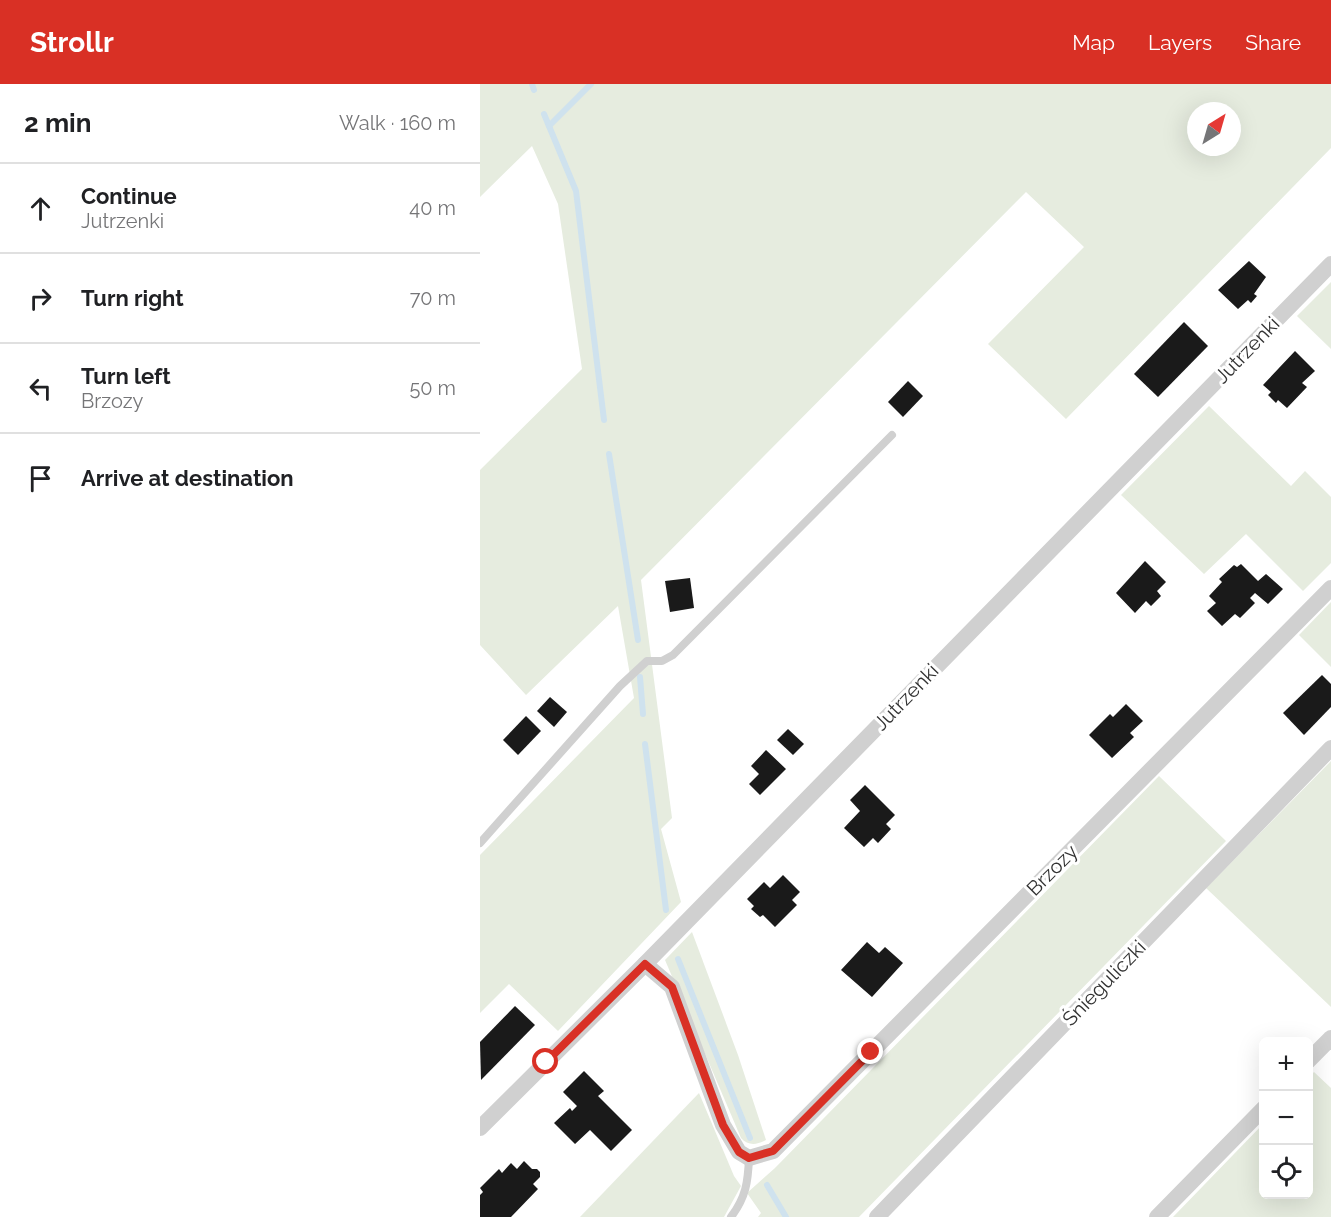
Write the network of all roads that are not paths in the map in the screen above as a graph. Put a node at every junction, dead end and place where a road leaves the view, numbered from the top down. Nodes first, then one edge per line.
1 (1331, 264) edge
2 (892, 435) dead end
3 (1331, 588) edge
4 (1331, 748) edge
5 (480, 843) edge
6 (645, 964) junction
7 (1331, 1038) edge
8 (1313, 1056) edge
9 (1259, 1112) edge
10 (480, 1128) edge
11 (749, 1158) junction
12 (731, 1217) edge
13 (878, 1217) edge
14 (1157, 1217) edge

1 - 6 street, Jutrzenki
2 - 5 lane
3 - 11 street, Brzozy
4 - 13 street, Śnieguliczki
6 - 10 street, Jutrzenki
6 - 11 street
7 - 8 street
9 - 14 street
11 - 12 lane

